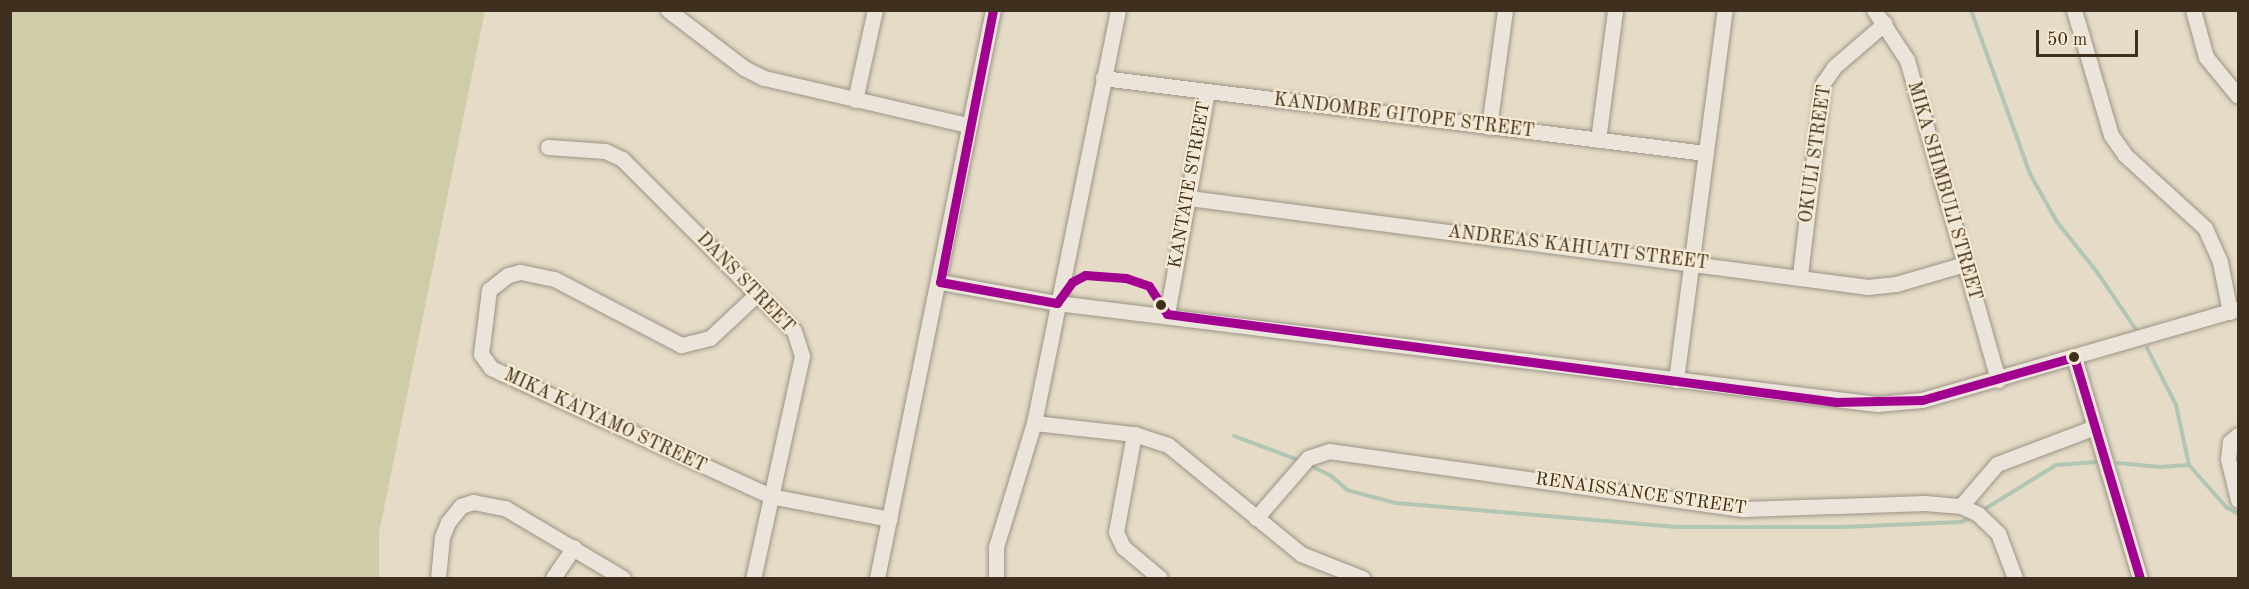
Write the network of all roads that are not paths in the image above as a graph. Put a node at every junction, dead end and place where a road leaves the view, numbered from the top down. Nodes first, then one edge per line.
1 (668, 10) edge
2 (875, 10) edge
3 (993, 10) edge
4 (1118, 10) edge
5 (1505, 10) edge
6 (1615, 10) edge
7 (1725, 10) edge
8 (1874, 10) edge
9 (2074, 10) edge
10 (2193, 10) edge
11 (1885, 23) junction
12 (2238, 75) edge
13 (1103, 78) junction
14 (2223, 80) junction
15 (1207, 92) junction
16 (2238, 96) edge
17 (855, 100) junction
18 (968, 125) junction
19 (1489, 127) junction
20 (1598, 140) junction
21 (548, 147) dead end
22 (1705, 153) junction
23 (1189, 198) junction
24 (1691, 264) junction
25 (1965, 264) junction
26 (1800, 275) junction
27 (940, 282) junction
28 (757, 294) junction
29 (1057, 303) junction
30 (2234, 310) edge
31 (1167, 314) junction
32 (2074, 357) junction
33 (1676, 380) junction
34 (1998, 380) junction
35 (1034, 423) junction
36 (2095, 427) junction
37 (1134, 434) junction
38 (2238, 435) edge
39 (770, 496) junction
40 (2238, 500) edge
41 (1961, 506) junction
42 (1256, 518) junction
43 (890, 519) junction
44 (574, 547) junction
45 (438, 579) edge
46 (553, 579) edge
47 (623, 579) edge
48 (753, 579) edge
49 (877, 579) edge
50 (996, 579) edge
51 (1160, 579) edge
52 (1362, 579) edge
53 (2015, 579) edge
54 (2139, 579) edge

1 - 17 street
2 - 17 street
3 - 18 street
4 - 13 street
5 - 19 street
6 - 20 street
7 - 22 street
8 - 11 street, MIKA SHIMBULI STREET
9 - 30 street
10 - 14 street
11 - 25 street, MIKA SHIMBULI STREET
11 - 26 street, OKULI STREET
12 - 14 street
13 - 15 street, KANDOMBE GITOPE STREET
13 - 29 street
14 - 16 street
15 - 19 street, KANDOMBE GITOPE STREET
15 - 23 street, KANTATE STREET
17 - 18 street
18 - 27 street
19 - 20 street, KANDOMBE GITOPE STREET
20 - 22 street, KANDOMBE GITOPE STREET
21 - 28 street, DANS STREET
22 - 24 street
23 - 24 street, ANDREAS KAHUATI STREET
23 - 31 street, KANTATE STREET
24 - 26 street, ANDREAS KAHUATI STREET
24 - 33 street
25 - 26 street, ANDREAS KAHUATI STREET
25 - 34 street, MIKA SHIMBULI STREET
27 - 29 street
27 - 43 street
28 - 39 street, DANS STREET
28 - 39 street, MIKA KAIYAMO STREET
29 - 31 street
29 - 35 street
30 - 32 street
31 - 33 street
32 - 34 street
32 - 36 street
33 - 34 street
35 - 37 street
35 - 50 street
36 - 41 street
36 - 54 street
37 - 42 street
37 - 51 street
38 - 40 street
39 - 43 street, MIKA KAIYAMO STREET
39 - 48 street, DANS STREET
41 - 42 street, RENAISSANCE STREET
41 - 53 street, RENAISSANCE STREET
42 - 52 street
43 - 49 street
44 - 45 street
44 - 46 street
44 - 47 street

